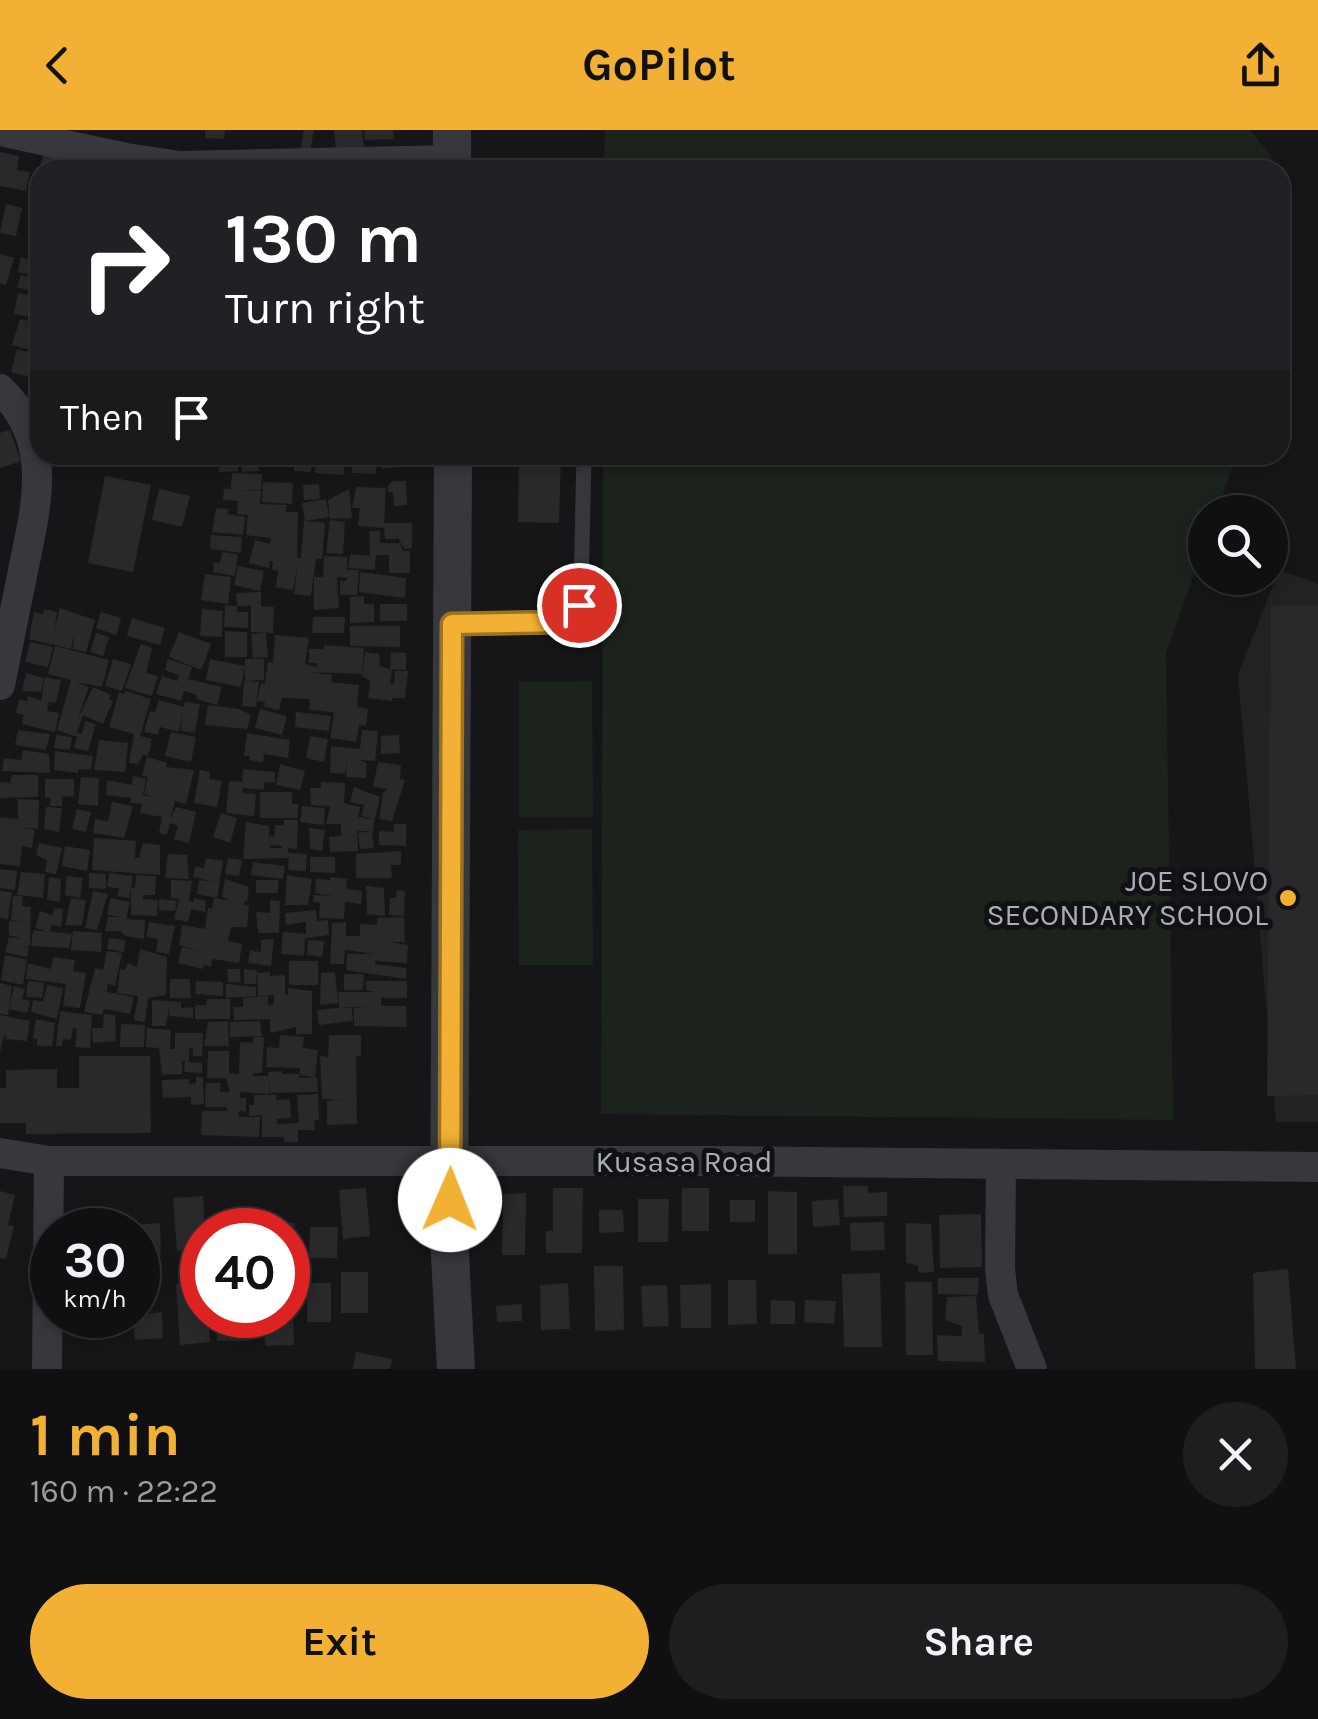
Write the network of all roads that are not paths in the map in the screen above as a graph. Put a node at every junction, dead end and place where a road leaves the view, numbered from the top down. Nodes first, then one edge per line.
1 (0, 131) edge
2 (452, 153) edge
3 (140, 160) edge
4 (306, 160) edge
5 (0, 389) edge
6 (30, 435) edge
7 (37, 465) edge
8 (453, 465) edge
9 (584, 465) edge
10 (452, 624) junction
11 (0, 685) edge
12 (0, 1153) edge
13 (50, 1161) junction
14 (450, 1163) junction
15 (1002, 1164) junction
16 (1318, 1167) edge
17 (47, 1369) edge
18 (456, 1369) edge
19 (1032, 1369) edge

1 - 3 street
2 - 4 street
5 - 6 street
7 - 11 street
8 - 10 street
9 - 10 lane
10 - 14 street
12 - 13 street, Kusasa Road
13 - 14 street, Kusasa Road
13 - 17 street
14 - 15 street, Kusasa Road
14 - 18 street
15 - 16 street, Kusasa Road
15 - 19 street

